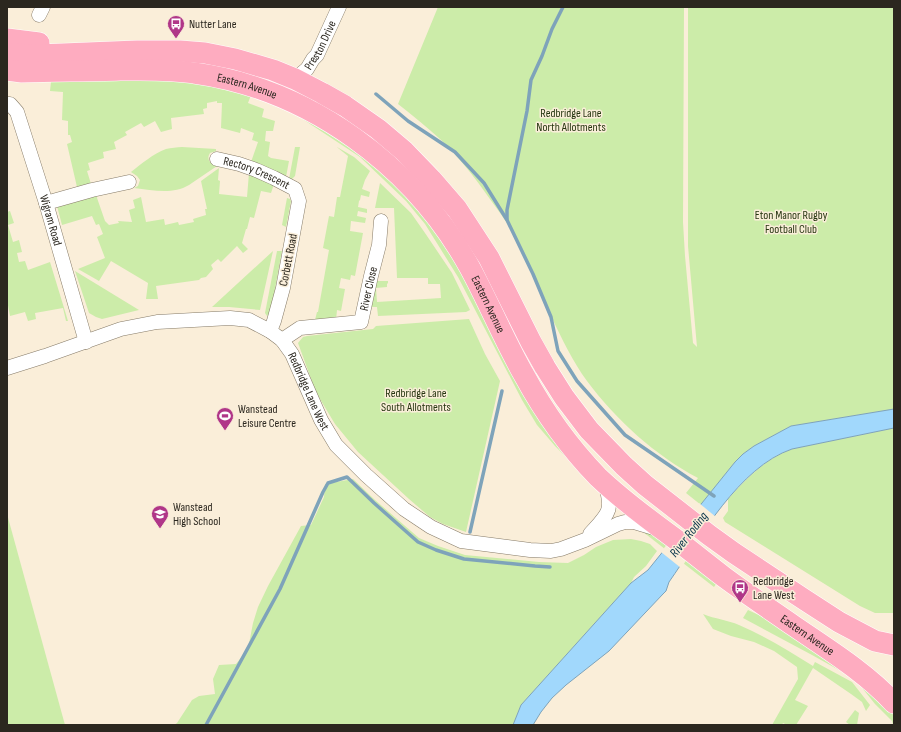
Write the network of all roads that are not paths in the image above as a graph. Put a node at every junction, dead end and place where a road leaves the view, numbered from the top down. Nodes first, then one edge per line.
1 (339, 7) edge
2 (7, 39) edge
3 (137, 51) junction
4 (7, 54) edge
5 (12, 71) edge
6 (295, 78) junction
7 (7, 104) edge
8 (217, 159) dead end
9 (129, 182) dead end
10 (295, 189) joint
11 (46, 203) junction
12 (380, 221) dead end
13 (270, 331) junction
14 (282, 340) junction
15 (86, 342) junction
16 (7, 368) edge
17 (604, 482) junction
18 (666, 532) junction
19 (585, 540) junction
20 (734, 553) junction
21 (894, 631) edge
22 (894, 645) edge
23 (894, 703) edge

1 - 6 street, Preston Drive
2 - 3 highway
3 - 4 highway, Eastern Avenue
3 - 6 highway, Eastern Avenue
5 - 17 highway, Eastern Avenue
6 - 20 highway, Eastern Avenue
7 - 11 street, Wigram Road
8 - 10 street, Rectory Crescent
9 - 11 street
10 - 13 street, Corbett Road
11 - 15 street, Wigram Road
12 - 14 street, River Close
13 - 14 street, Redbridge Lane West
13 - 15 street, Redbridge Lane West
14 - 19 street, Redbridge Lane West
15 - 16 street, Redbridge Lane West
17 - 18 highway, Eastern Avenue
17 - 19 street, Redbridge Lane West
18 - 19 street, Redbridge Lane West
18 - 23 highway, Eastern Avenue
20 - 21 highway
20 - 22 highway, Eastern Avenue

